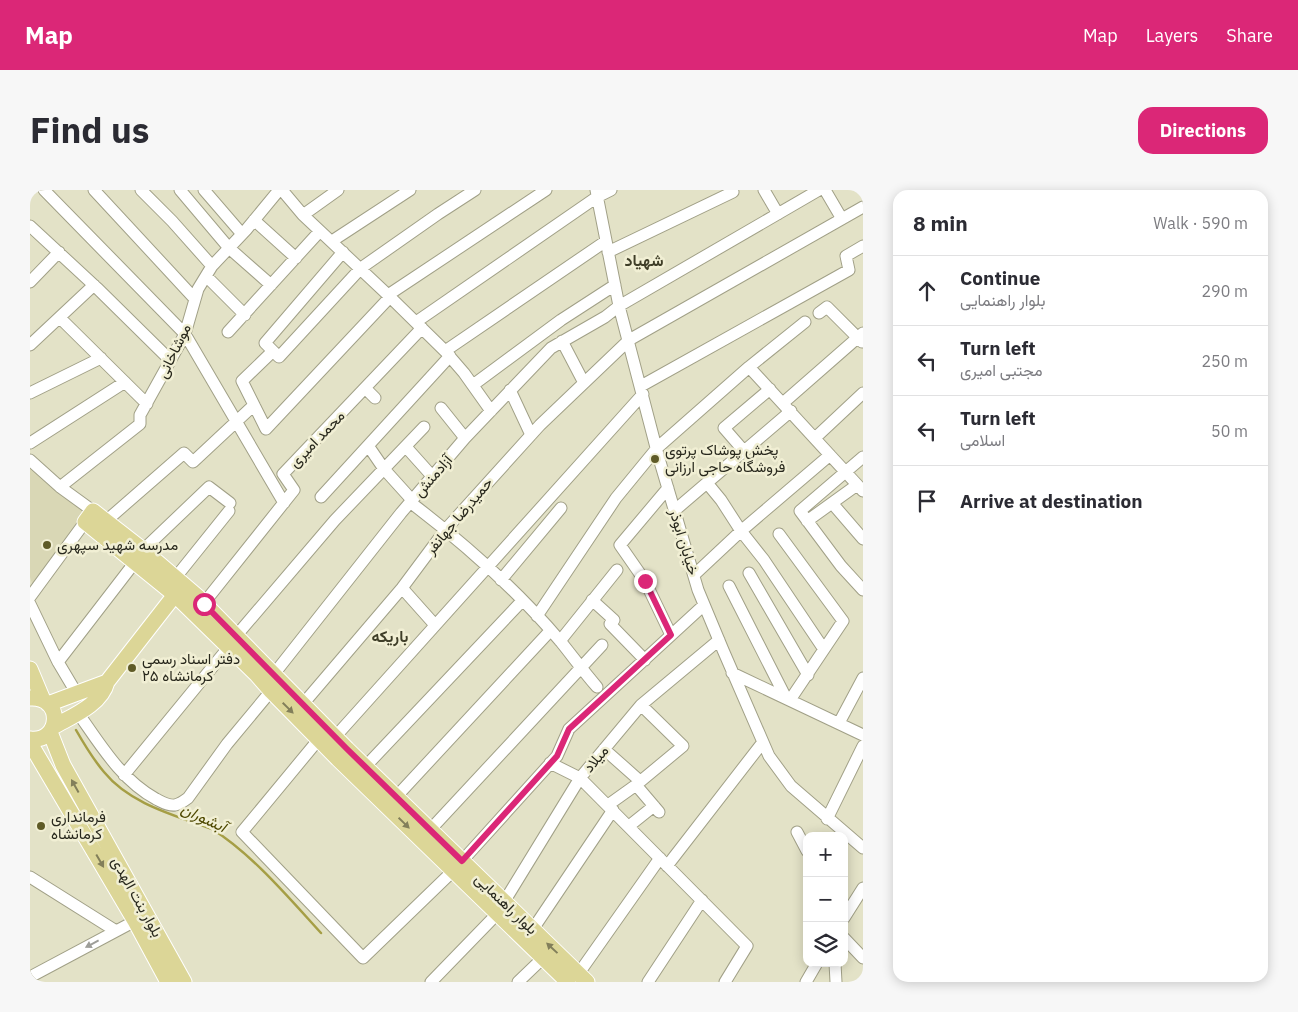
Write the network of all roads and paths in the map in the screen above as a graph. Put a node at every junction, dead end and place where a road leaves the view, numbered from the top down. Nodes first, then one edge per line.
1 (44, 190) edge
2 (94, 190) edge
3 (141, 190) edge
4 (180, 190) edge
5 (204, 190) edge
6 (410, 190) edge
7 (475, 190) edge
8 (546, 190) edge
9 (611, 190) edge
10 (764, 190) edge
11 (819, 190) edge
12 (826, 190) edge
13 (274, 192) edge
14 (330, 192) edge
15 (733, 192) dead end
16 (597, 194) edge
17 (863, 207) edge
18 (303, 214) junction
19 (778, 214) junction
20 (842, 219) junction
21 (254, 220) junction
22 (30, 226) edge
23 (320, 231) junction
24 (242, 234) junction
25 (332, 241) junction
26 (863, 246) edge
27 (607, 247) junction
28 (229, 248) junction
29 (59, 252) junction
30 (343, 252) junction
31 (296, 258) junction
32 (361, 268) junction
33 (209, 271) junction
34 (30, 282) edge
35 (271, 285) junction
36 (615, 285) junction
37 (94, 286) junction
38 (389, 296) junction
39 (196, 299) junction
40 (619, 306) junction
41 (820, 313) dead end
42 (245, 314) junction
43 (60, 318) junction
44 (805, 322) dead end
45 (419, 325) junction
46 (228, 332) dead end
47 (185, 334) junction
48 (861, 338) edge
49 (629, 340) junction
50 (32, 341) edge
51 (562, 341) junction
52 (276, 354) junction
53 (447, 354) junction
54 (101, 358) junction
55 (170, 359) junction
56 (749, 367) junction
57 (125, 382) junction
58 (584, 383) junction
59 (473, 385) junction
60 (365, 388) junction
61 (770, 389) junction
62 (510, 390) junction
63 (642, 390) junction
64 (30, 393) edge
65 (863, 393) edge
66 (375, 398) dead end
67 (147, 404) junction
68 (254, 405) junction
69 (787, 407) junction
70 (441, 408) dead end
71 (491, 410) junction
72 (235, 422) junction
73 (424, 427) dead end
74 (531, 434) junction
75 (465, 438) junction
76 (815, 438) junction
77 (30, 444) edge
78 (369, 447) junction
79 (406, 447) junction
80 (656, 448) junction
81 (744, 451) junction
82 (830, 455) junction
83 (863, 457) edge
84 (30, 460) edge
85 (384, 468) junction
86 (846, 472) junction
87 (432, 476) junction
88 (707, 483) junction
89 (60, 487) junction
90 (668, 488) junction
91 (860, 488) edge
92 (321, 497) dead end
93 (411, 501) junction
94 (284, 503) junction
95 (832, 503) junction
96 (560, 508) dead end
97 (674, 511) junction
98 (89, 517) junction
99 (106, 521) junction
100 (807, 521) junction
101 (446, 529) junction
102 (741, 531) junction
103 (779, 534) dead end
104 (863, 540) edge
105 (139, 556) junction
106 (488, 566) junction
107 (617, 570) dead end
108 (749, 573) dead end
109 (694, 575) junction
110 (502, 580) junction
111 (178, 585) junction
112 (728, 586) dead end
113 (402, 588) junction
114 (863, 590) edge
115 (30, 597) edge
116 (592, 600) junction
117 (522, 601) junction
118 (30, 604) edge
119 (204, 604) junction
120 (704, 605) junction
121 (537, 616) junction
122 (435, 625) junction
123 (550, 631) junction
124 (671, 635) junction
125 (718, 640) junction
126 (560, 641) junction
127 (232, 642) junction
128 (602, 645) dead end
129 (823, 648) junction
130 (645, 660) junction
131 (58, 662) junction
132 (581, 668) junction
133 (30, 669) edge
134 (732, 672) junction
135 (274, 674) junction
136 (808, 675) junction
137 (863, 678) edge
138 (107, 682) junction
139 (597, 687) dead end
140 (271, 691) junction
141 (77, 694) junction
142 (788, 699) junction
143 (41, 701) edge
144 (303, 704) junction
145 (642, 705) junction
146 (78, 712) junction
147 (839, 723) junction
148 (52, 729) junction
149 (863, 734) edge
150 (335, 736) junction
151 (30, 739) edge
152 (319, 739) junction
153 (763, 742) junction
154 (30, 744) edge
155 (863, 746) edge
156 (604, 749) junction
157 (545, 764) junction
158 (366, 767) junction
159 (124, 775) junction
160 (580, 778) junction
161 (638, 783) junction
162 (396, 797) junction
163 (610, 808) junction
164 (827, 819) junction
165 (629, 826) junction
166 (430, 830) junction
167 (797, 832) dead end
168 (803, 843) edge
169 (863, 848) edge
170 (664, 862) junction
171 (457, 866) junction
172 (30, 877) edge
173 (863, 888) edge
174 (702, 900) junction
175 (500, 908) junction
176 (848, 912) edge
177 (135, 920) junction
178 (533, 929) junction
179 (116, 931) junction
180 (848, 942) edge
181 (543, 958) junction
182 (863, 958) edge
183 (815, 967) edge
184 (835, 967) edge
185 (30, 977) edge
186 (578, 979) edge
187 (168, 982) edge
188 (184, 982) edge
189 (431, 982) edge
190 (518, 982) edge
191 (648, 982) edge
192 (724, 982) edge
193 (806, 982) edge
194 (836, 982) edge

1 - 47 street
2 - 39 street
3 - 33 street
4 - 28 street
5 - 24 street
6 - 25 street
7 - 32 street
8 - 38 street
9 - 16 street, محمد امیری
10 - 19 street
11 - 19 street, آزادمنش
12 - 20 street
13 - 18 street
13 - 21 street, موشاخانی
14 - 18 street
15 - 27 street
16 - 27 street, خیابان ابوذر
16 - 45 street, محمد امیری
17 - 20 street, حمیدرضا جهانفر
18 - 23 street
19 - 40 street, آزادمنش
20 - 49 street, حمیدرضا جهانفر
21 - 24 street, موشاخانی
21 - 31 street
22 - 29 street
23 - 25 street
23 - 31 street
24 - 28 street, موشاخانی
25 - 30 street
26 - 63 street
27 - 36 street, خیابان ابوذر
27 - 53 street
28 - 33 street, موشاخانی
28 - 35 street
29 - 34 street
29 - 37 street
30 - 32 street
30 - 52 street
31 - 35 street
32 - 38 street
32 - 52 street
33 - 39 street, موشاخانی
33 - 42 street
35 - 42 street
36 - 40 street, خیابان ابوذر
36 - 59 street
37 - 43 street
37 - 55 street
38 - 45 street
38 - 68 street
39 - 47 street, موشاخانی
40 - 49 street, خیابان ابوذر
40 - 51 street, آزادمنش
41 - 48 street
42 - 46 street
43 - 50 street
43 - 54 street
44 - 56 street
45 - 53 street
45 - 60 street, محمد امیری
47 - 55 street, موشاخانی
47 - 72 street
48 - 69 street
49 - 58 street, حمیدرضا جهانفر
49 - 63 street, خیابان ابوذر
51 - 58 street
51 - 62 street, آزادمنش
52 - 68 street
53 - 59 street
53 - 78 street
54 - 57 street
54 - 64 street
55 - 67 street, موشاخانی
56 - 61 street
56 - 80 street
57 - 67 street
57 - 77 street
58 - 74 street, حمیدرضا جهانفر
59 - 71 street
60 - 66 street
60 - 94 street, محمد امیری
61 - 69 street
61 - 81 street
62 - 71 street, آزادمنش
62 - 74 street
63 - 80 street, خیابان ابوذر
63 - 106 street
65 - 76 street
67 - 89 street, موشاخانی
68 - 72 street
69 - 76 street
69 - 81 street
70 - 75 street
71 - 75 street, آزادمنش
72 - 94 street
72 - 99 street
73 - 79 street
74 - 101 street, حمیدرضا جهانفر
75 - 87 street, آزادمنش
76 - 82 street
78 - 85 street
78 - 92 street
79 - 85 street
79 - 87 street
80 - 90 street, خیابان ابوذر
80 - 121 street
81 - 88 street
82 - 86 street
82 - 102 street
83 - 86 street
84 - 89 street
85 - 93 street
85 - 127 street
86 - 91 street
86 - 100 street
87 - 93 street, آزادمنش
88 - 97 street
88 - 102 street
89 - 98 street
90 - 97 street, خیابان ابوذر
90 - 124 street
91 - 95 street
93 - 101 street
93 - 135 street, آزادمنش
94 - 119 street, محمد امیری
95 - 100 street
95 - 104 street
96 - 110 street
97 - 109 street, خیابان ابوذر
98 - 99 main road, بلوار راهنمایی
98 - 105 main road, بلوار راهنمایی
98 - 115 street
99 - 105 main road, بلوار راهنمایی
100 - 114 street
101 - 106 street
101 - 113 street, حمیدرضا جهانفر
102 - 109 street
102 - 129 street
103 - 129 street
105 - 111 main road, بلوار راهنمایی
105 - 111 street
105 - 131 street
106 - 110 street
106 - 122 street
107 - 116 street
108 - 136 street
109 - 120 street, خیابان ابوذر
110 - 117 street
111 - 119 main road, بلوار راهنمایی
111 - 127 main road, بلوار راهنمایی
111 - 138 main road
112 - 142 street
113 - 122 street
113 - 144 street, حمیدرضا جهانفر
116 - 126 street
116 - 130 street
117 - 121 street
117 - 158 street
118 - 131 street
119 - 127 main road, بلوار راهنمایی
120 - 124 street
120 - 125 street, خیابان ابوذر
121 - 123 street
122 - 150 street
123 - 126 street
123 - 162 street
124 - 130 street
125 - 134 street, خیابان ابوذر
125 - 145 street, میلاد
126 - 132 street
127 - 135 main road, بلوار راهنمایی
127 - 140 main road, بلوار راهنمایی
127 - 159 street
128 - 132 street
129 - 136 street
130 - 157 street
131 - 141 street
132 - 139 street
132 - 166 street
133 - 143 main road
134 - 142 street
134 - 153 street, خیابان ابوذر
135 - 144 main road, بلوار راهنمایی
136 - 142 street
137 - 147 street
138 - 141 main road
138 - 146 main road
140 -> 152 main road, بلوار راهنمایی
140 - 159 street
141 - 143 main road
142 - 147 street
143 - 148 main road, بلوار بنت الهدی
144 - 150 main road, بلوار راهنمایی
145 - 156 street, میلاد
145 - 161 street
146 - 148 main road
146 - 159 street
147 - 149 street
148 - 151 main road
188 -> 148 main road, بلوار بنت الهدی
150 - 158 main road, بلوار راهنمایی
152 -> 171 main road, بلوار راهنمایی
152 - 171 street
153 - 164 street, خیابان ابوذر
153 - 170 street
154 -> 177 main road, بلوار بنت الهدی
155 - 164 street
156 - 160 street, میلاد
156 - 161 street
157 - 160 street
157 - 171 street
158 - 162 main road, بلوار راهنمایی
160 - 163 street
160 - 175 street, میلاد
161 - 163 street
161 - 165 street
162 - 166 main road, بلوار راهنمایی
163 - 165 street
163 - 178 street
164 - 169 street, خیابان ابوذر
165 - 170 street
166 - 171 main road, بلوار راهنمایی
167 - 168 street
170 - 174 street
170 - 186 street
171 - 175 main road, بلوار راهنمایی
172 - 179 street
173 - 176 street
174 - 191 street
174 - 192 street
175 - 178 main road, بلوار راهنمایی
175 - 181 main road, بلوار راهنمایی
175 - 189 street, میلاد
177 - 179 street
177 - 187 main road, بلوار بنت الهدی
186 -> 178 main road, بلوار راهنمایی
179 -> 185 street
180 - 182 street
181 - 186 main road, بلوار راهنمایی
181 - 190 street
183 - 193 street
184 - 194 street

